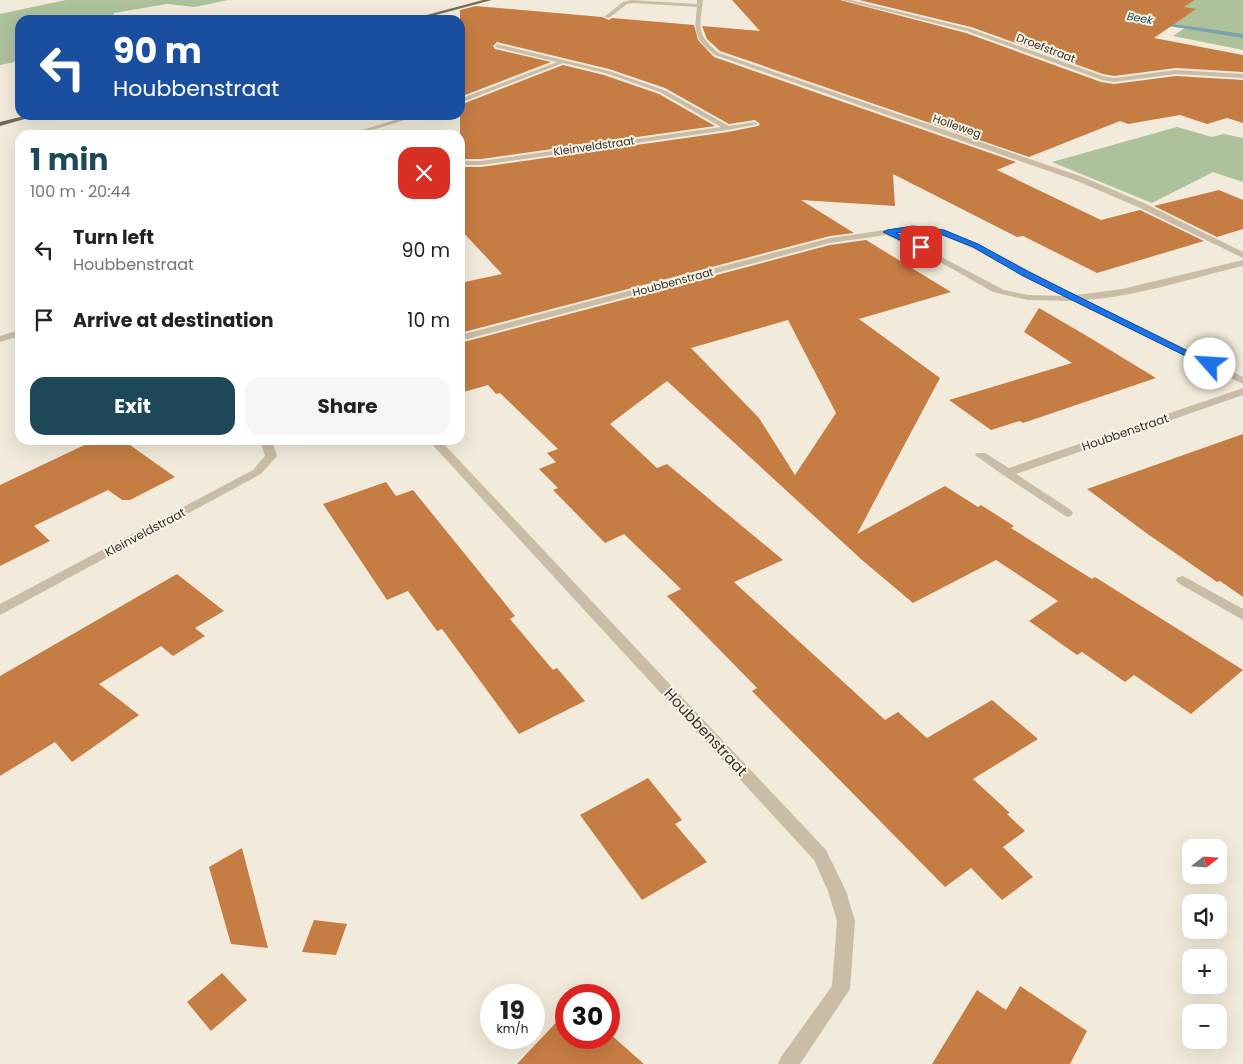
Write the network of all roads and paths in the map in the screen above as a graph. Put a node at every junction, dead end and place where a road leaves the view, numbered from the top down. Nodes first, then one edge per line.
1 (489, 0) edge
2 (845, 0) edge
3 (700, 3) edge
4 (430, 15) edge
5 (607, 17) dead end
6 (497, 46) dead end
7 (564, 61) junction
8 (1243, 76) edge
9 (465, 99) edge
10 (16, 120) edge
11 (401, 120) edge
12 (0, 124) edge
13 (755, 124) dead end
14 (728, 128) junction
15 (367, 130) edge
16 (465, 163) edge
17 (887, 232) junction
18 (1243, 254) edge
19 (1243, 263) edge
20 (1076, 298) junction
21 (15, 334) edge
22 (465, 337) edge
23 (0, 339) edge
24 (1243, 381) edge
25 (1243, 391) edge
26 (268, 445) edge
27 (439, 445) edge
28 (981, 455) dead end
29 (1007, 473) junction
30 (1067, 513) dead end
31 (1183, 580) dead end
32 (0, 610) edge
33 (1243, 615) edge
34 (788, 1064) edge

1 - 4 main road
2 - 8 street, Droefstraat
3 - 5 street
3 - 18 street, Holleweg
6 - 7 street
7 - 9 street
7 - 14 street
10 - 12 main road
11 - 15 street
13 - 14 street, Kleinveldstraat
14 - 16 street, Kleinveldstraat
17 - 20 street, Houbbenstraat
17 - 20 street, Houbbenstraat
17 - 22 street, Houbbenstraat
19 - 20 street, Houbbenstraat
20 - 24 street, Houbbenstraat
21 - 23 street
25 - 29 street, Houbbenstraat
26 - 32 street, Kleinveldstraat
27 - 34 street, Houbbenstraat
28 - 29 street
29 - 30 street
31 - 33 street

